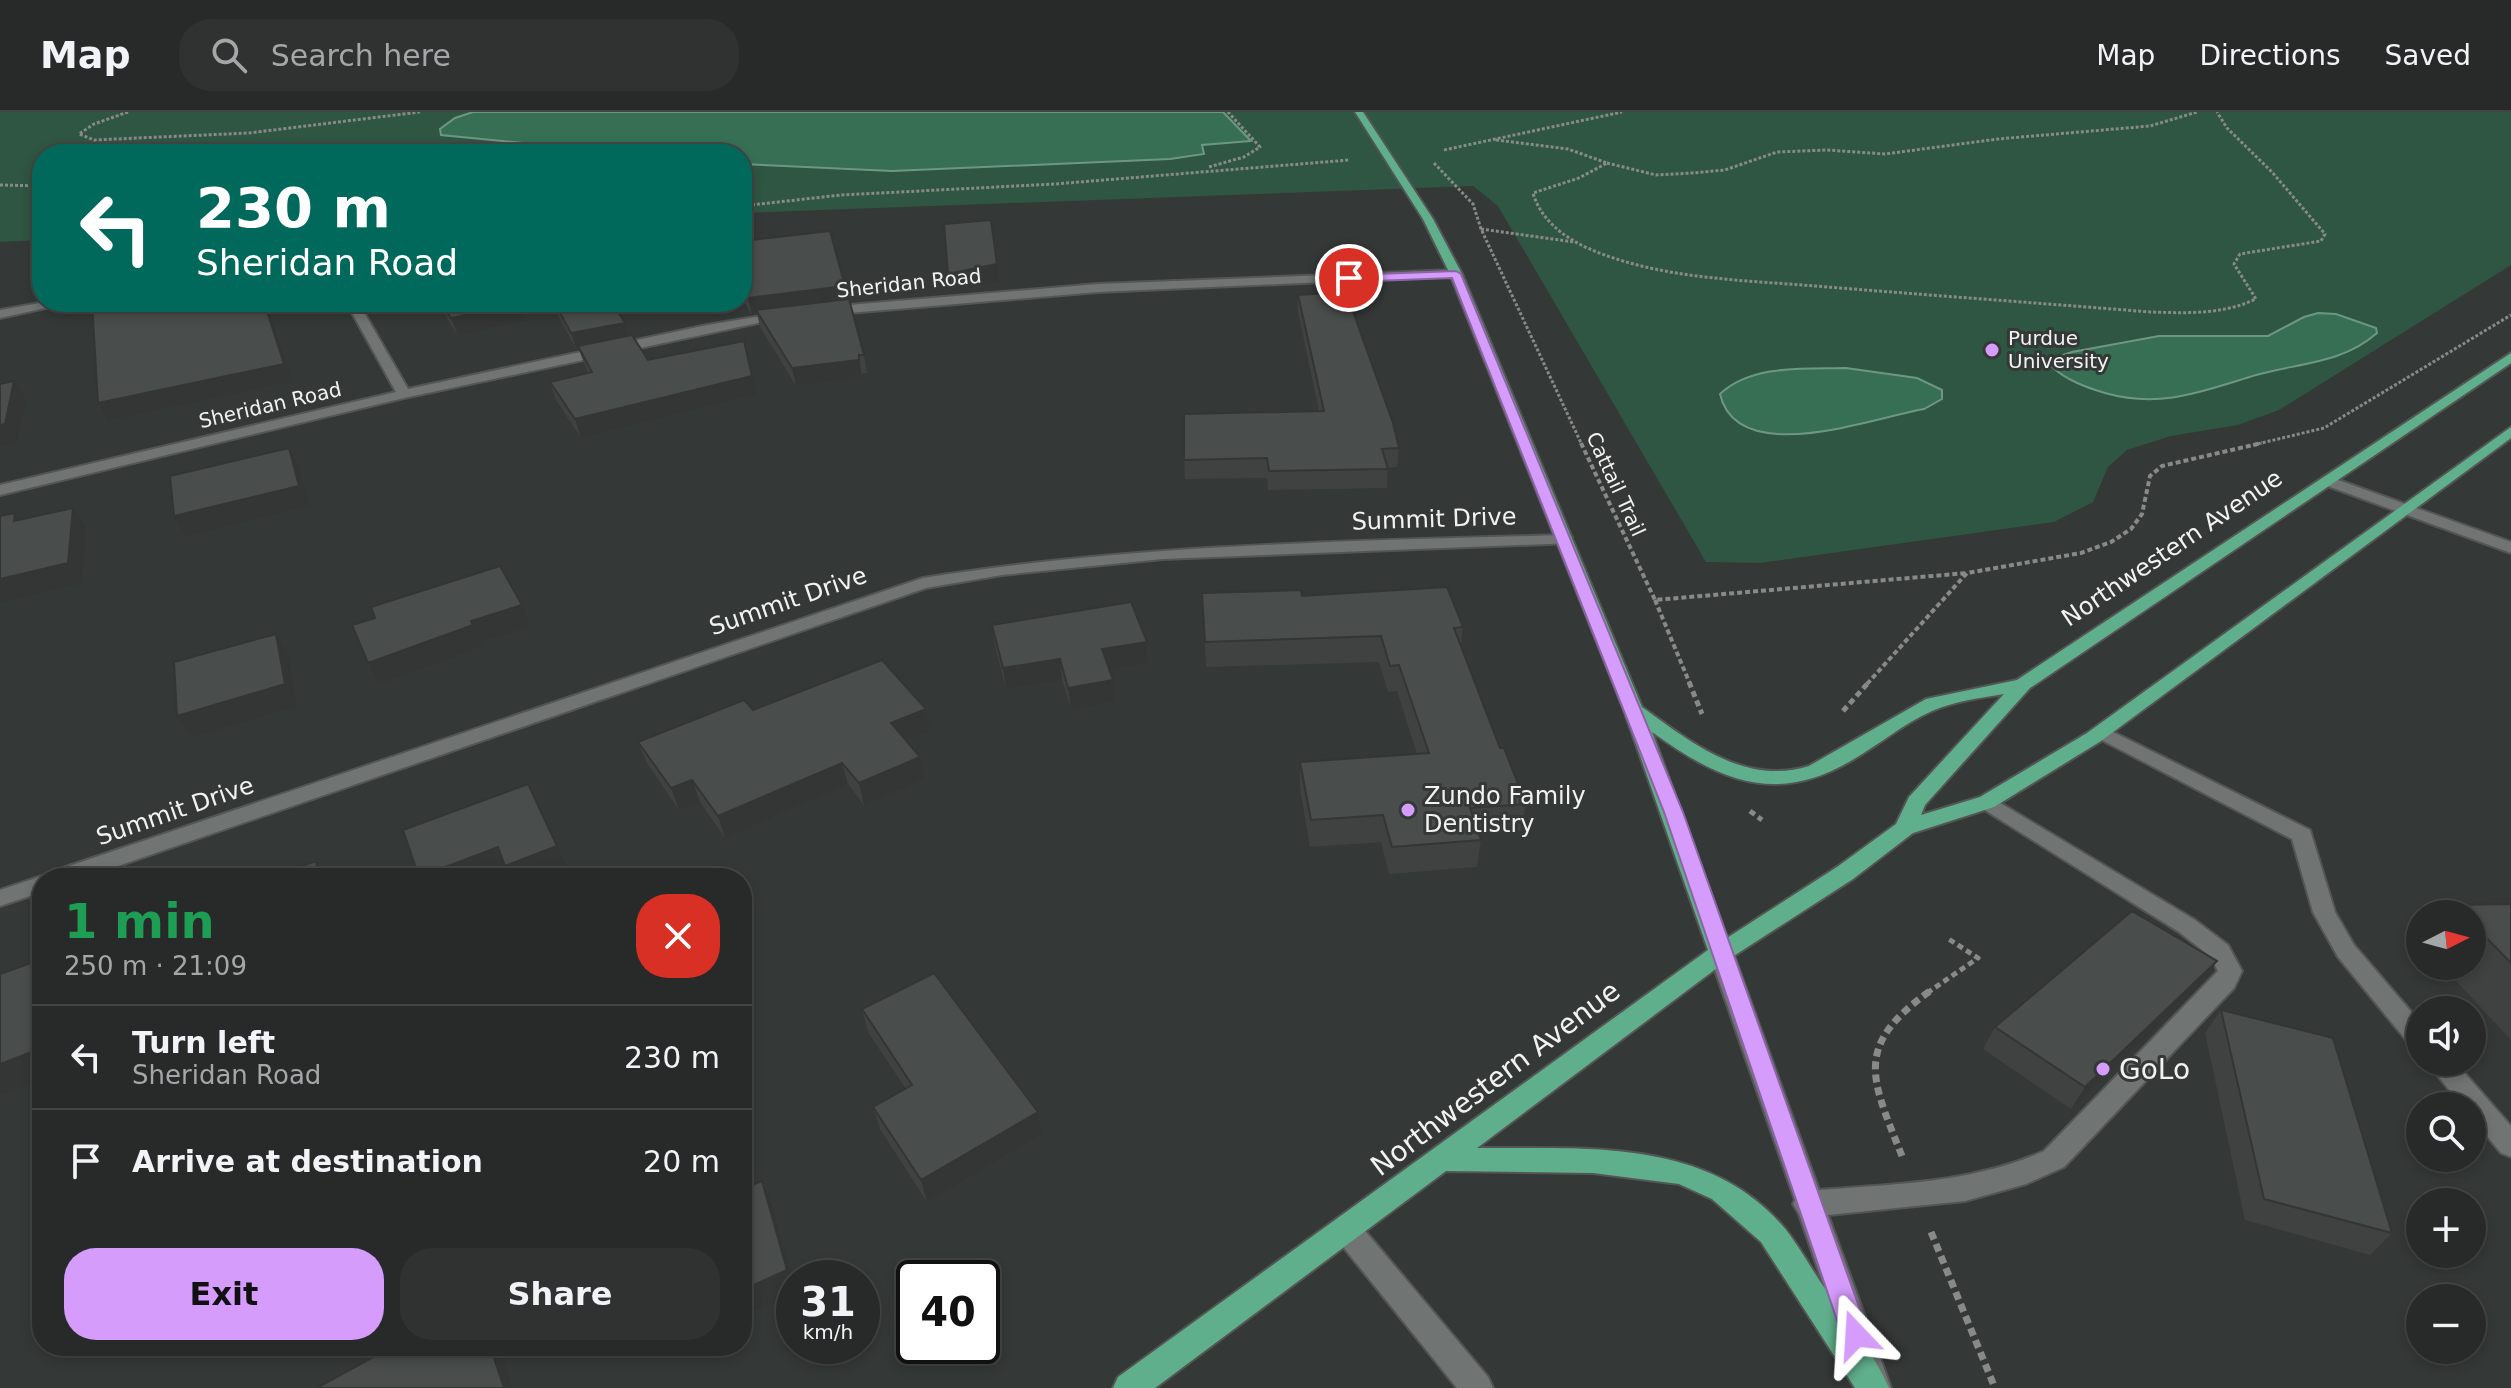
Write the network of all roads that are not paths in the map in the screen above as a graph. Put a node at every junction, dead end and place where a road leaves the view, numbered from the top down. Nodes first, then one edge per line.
1 (1359, 112) edge
2 (1456, 274) junction
3 (32, 308) edge
4 (358, 312) edge
5 (0, 314) edge
6 (2511, 357) edge
7 (404, 394) junction
8 (2511, 431) edge
9 (2327, 481) junction
10 (0, 490) edge
11 (2405, 510) junction
12 (1566, 540) junction
13 (2511, 548) edge
14 (2023, 684) junction
15 (1634, 710) junction
16 (2101, 732) junction
17 (1987, 802) junction
18 (1905, 828) junction
19 (88, 868) edge
20 (32, 887) edge
21 (0, 898) edge
22 (1721, 953) junction
23 (2406, 1022) edge
24 (2452, 1076) edge
25 (2511, 1145) edge
26 (1440, 1159) junction
27 (1807, 1204) junction
28 (1346, 1229) junction
29 (1129, 1388) edge
30 (1477, 1388) edge
31 (1874, 1388) edge

1 - 2 main road
2 - 7 street, Sheridan Road
2 - 12 main road
3 - 5 street
4 - 7 street
6 - 9 main road, Northwestern Avenue
7 - 10 street, Sheridan Road
8 - 11 main road, Northwestern Avenue
9 - 11 street
9 - 14 main road, Northwestern Avenue
11 - 13 street
11 - 16 main road, Northwestern Avenue
12 - 15 main road
12 - 19 street, Summit Drive
14 - 15 main road
14 - 18 main road, Northwestern Avenue
15 - 22 main road
16 - 17 main road, Northwestern Avenue
16 - 23 street
17 - 18 main road, Northwestern Avenue
17 - 27 street
18 - 22 main road, Northwestern Avenue
20 - 21 street
22 - 26 main road, Northwestern Avenue
22 - 27 street
24 - 25 street
26 - 28 main road, Northwestern Avenue
26 - 31 main road
27 - 31 street
28 - 29 main road, Northwestern Avenue
28 - 30 street

